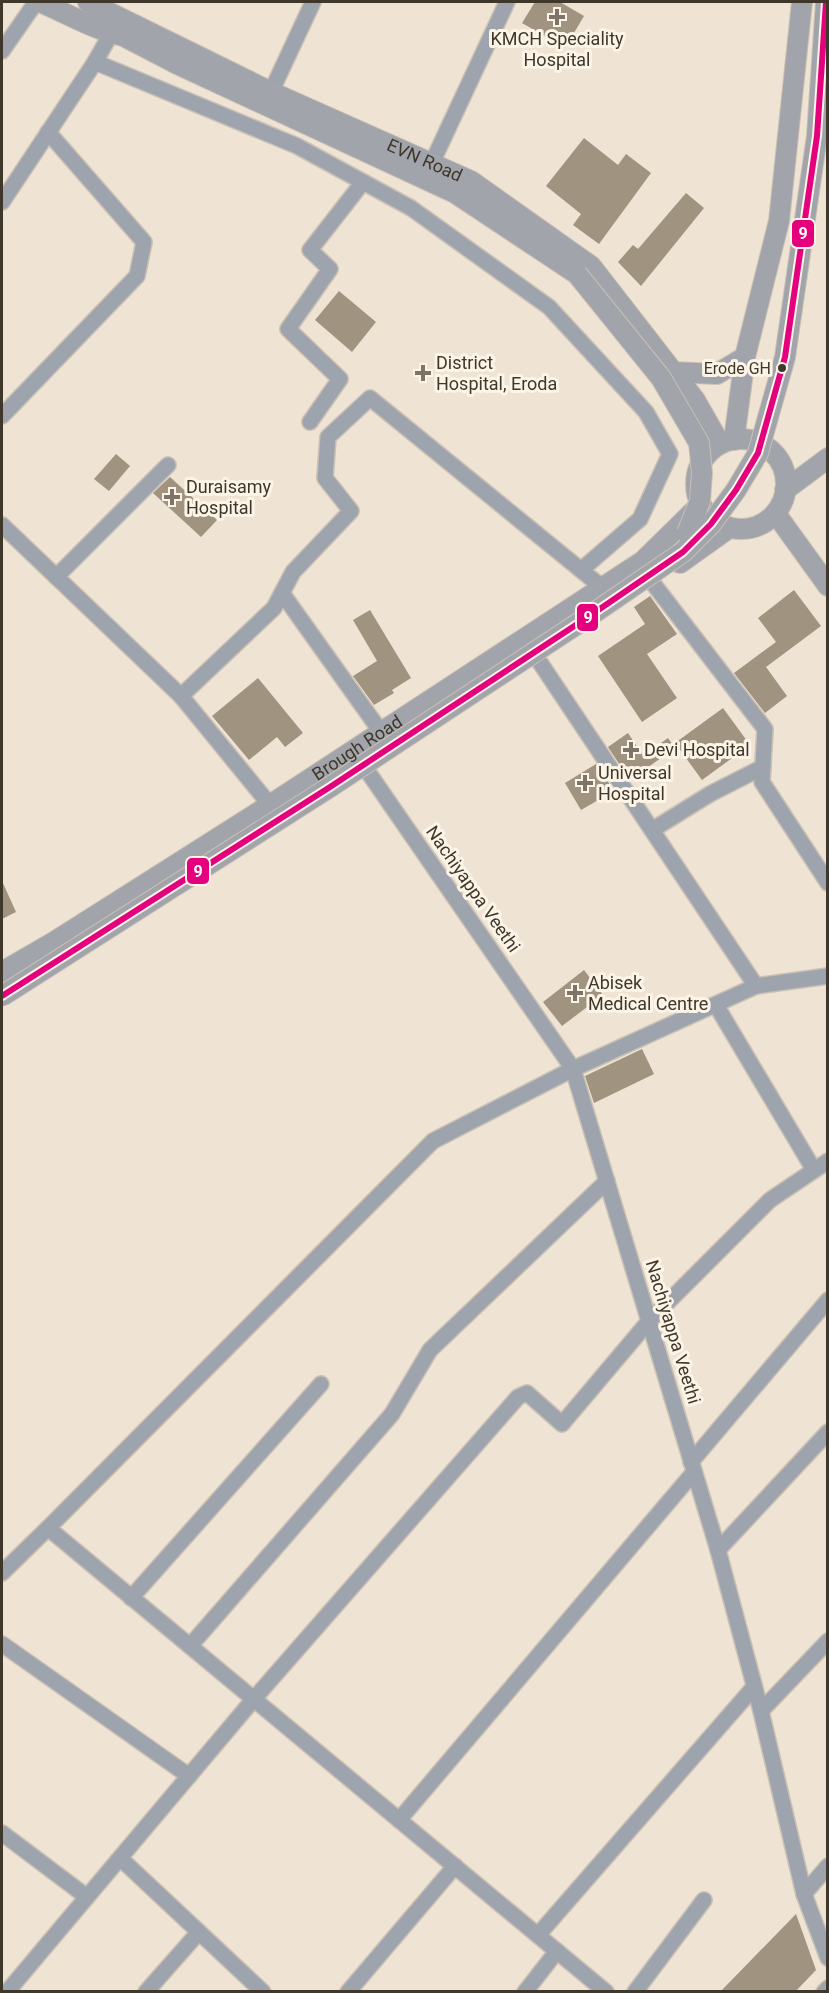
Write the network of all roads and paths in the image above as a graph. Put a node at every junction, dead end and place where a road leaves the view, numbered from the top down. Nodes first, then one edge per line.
1 (38, 2) edge
2 (88, 2) edge
3 (313, 2) edge
4 (507, 2) edge
5 (802, 2) edge
6 (814, 2) edge
7 (826, 2) edge
8 (119, 35) junction
9 (158, 38) junction
10 (2, 51) edge
11 (95, 62) junction
12 (271, 92) junction
13 (828, 122) edge
14 (48, 132) junction
15 (431, 165) junction
16 (363, 182) junction
17 (2, 202) edge
18 (745, 357) junction
19 (672, 372) junction
20 (2, 416) edge
21 (310, 422) dead end
22 (727, 442) junction
23 (766, 447) junction
24 (828, 458) edge
25 (168, 465) dead end
26 (785, 490) junction
27 (700, 505) junction
28 (776, 514) junction
29 (2, 525) edge
30 (729, 528) junction
31 (687, 533) junction
32 (581, 570) junction
33 (56, 577) junction
34 (652, 582) junction
35 (828, 586) edge
36 (603, 588) junction
37 (282, 593) junction
38 (537, 658) junction
39 (181, 696) junction
40 (381, 732) junction
41 (353, 750) junction
42 (763, 767) junction
43 (367, 770) junction
44 (270, 805) junction
45 (652, 830) junction
46 (828, 883) edge
47 (2, 972) edge
48 (828, 976) edge
49 (2, 983) edge
50 (756, 986) junction
51 (2, 996) edge
52 (2, 1002) edge
53 (716, 1005) junction
54 (573, 1069) junction
55 (828, 1161) edge
56 (814, 1170) junction
57 (607, 1180) junction
58 (828, 1300) edge
59 (649, 1321) junction
60 (321, 1384) dead end
61 (828, 1432) edge
62 (693, 1467) junction
63 (48, 1528) junction
64 (718, 1550) junction
65 (2, 1573) edge
66 (131, 1598) junction
67 (828, 1641) edge
68 (2, 1644) edge
69 (189, 1646) junction
70 (754, 1687) junction
71 (254, 1700) junction
72 (761, 1711) junction
73 (189, 1776) junction
74 (399, 1820) junction
75 (2, 1833) edge
76 (120, 1858) junction
77 (455, 1866) junction
78 (828, 1866) edge
79 (804, 1894) junction
80 (87, 1897) junction
81 (704, 1900) dead end
82 (199, 1932) junction
83 (538, 1935) junction
84 (557, 1951) junction
85 (828, 1958) edge
86 (828, 1988) edge
87 (7, 1992) edge
88 (146, 1992) edge
89 (263, 1992) edge
90 (348, 1992) edge
91 (525, 1992) edge
92 (606, 1992) edge
93 (635, 1992) edge
94 (824, 1992) edge

1 - 8 main road, EVN Road
1 - 10 street
2 - 9 main road
3 - 12 street
4 - 15 street
5 - 18 main road
6 - 31 main road
7 - 51 main road, bridge
8 - 9 main road, EVN Road
8 - 11 street
8 - 31 main road, bridge
9 - 12 main road, EVN Road
11 - 14 street
11 - 16 street
12 - 15 main road, EVN Road
13 - 23 main road
14 - 17 street
14 - 20 street
15 - 19 main road, EVN Road
16 - 21 street
16 - 32 street
18 - 19 main road
18 - 22 main road
19 - 22 main road, EVN Road
22 - 23 main road
22 - 27 main road
23 - 26 main road
24 - 26 main road
25 - 33 street
26 - 28 main road
27 - 30 main road
27 - 36 main road, Brough Road
28 - 30 main road
28 - 35 main road
29 - 33 street
30 - 34 main road, Brough Road
31 - 49 main road
32 - 36 street
32 - 37 street
33 - 39 street
34 - 38 main road, Brough Road
34 - 42 street
36 - 40 main road, Brough Road
37 - 39 street
37 - 40 street
38 - 43 main road, Brough Road
38 - 45 street
39 - 44 street
40 - 41 main road, Brough Road
41 - 43 street, Nachiyappa Veethi
41 - 44 main road, Brough Road
42 - 45 street
42 - 46 street
43 - 52 main road, Brough Road
43 - 54 street, Nachiyappa Veethi
44 - 47 main road, Brough Road
45 - 50 street
48 - 50 street
50 - 53 street
53 - 54 street
53 - 56 street
54 - 57 street, Nachiyappa Veethi
54 - 63 street
55 - 56 street
56 - 59 street
57 - 59 street, Nachiyappa Veethi
57 - 69 street
58 - 62 street
59 - 62 street, Nachiyappa Veethi
59 - 71 street
60 - 66 street
61 - 64 street
62 - 64 street, Nachiyappa Veethi
62 - 74 street
63 - 65 street
63 - 66 street
64 - 70 street, Nachiyappa Veethi
66 - 69 street
67 - 72 street
68 - 73 street
69 - 71 street
70 - 72 street, Nachiyappa Veethi
70 - 83 street
71 - 73 street
71 - 74 street
72 - 79 street, Nachiyappa Veethi
73 - 76 street
74 - 77 street
75 - 80 street
76 - 80 street
76 - 82 street
77 - 83 street
77 - 90 street
78 - 79 street
79 - 85 street, Nachiyappa Veethi
80 - 87 street
81 - 93 street
82 - 88 street
82 - 89 street
83 - 84 street
84 - 91 street
84 - 92 street
86 - 94 street

